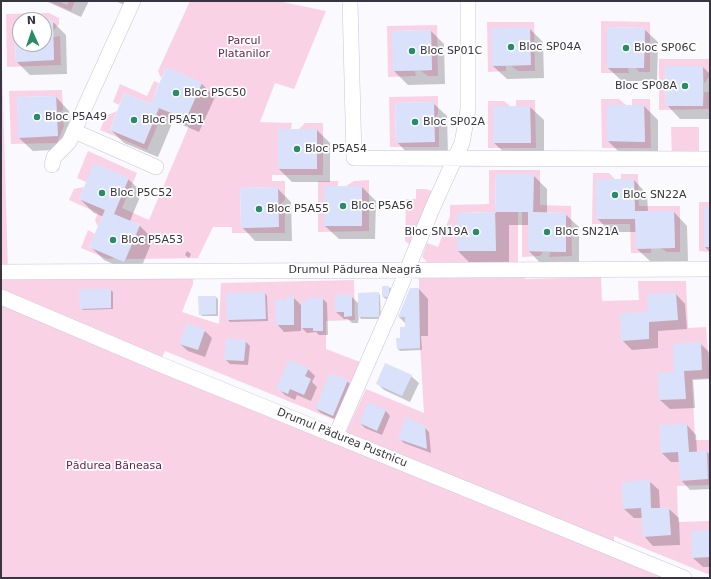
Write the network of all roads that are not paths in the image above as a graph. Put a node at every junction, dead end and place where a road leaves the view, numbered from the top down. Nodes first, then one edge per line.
1 (133, 1) edge
2 (350, 1) edge
3 (468, 1) edge
4 (74, 131) junction
5 (454, 158) junction
6 (710, 159) edge
7 (52, 164) dead end
8 (156, 167) dead end
9 (710, 269) edge
10 (408, 270) junction
11 (1, 272) edge
12 (1, 297) edge
13 (336, 435) junction
14 (684, 578) edge

1 - 4 street
2 - 5 street
3 - 5 street
4 - 7 street
4 - 8 street
5 - 6 street
5 - 10 street
9 - 10 street, Drumul Pădurea Neagră
10 - 11 street, Drumul Pădurea Neagră
10 - 13 street
12 - 13 street, Drumul Pădurea Pustnicu
13 - 14 street, Drumul Pădurea Pustnicu

